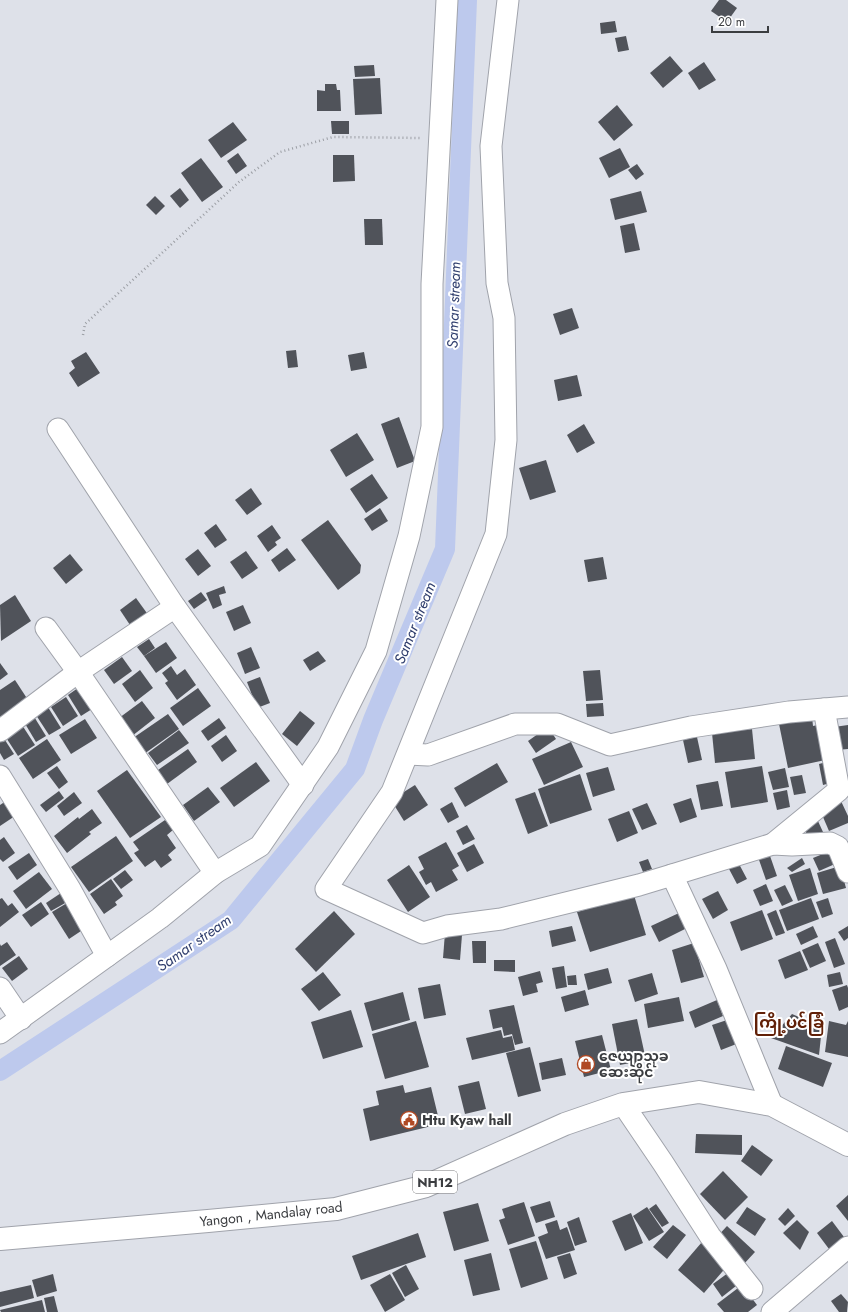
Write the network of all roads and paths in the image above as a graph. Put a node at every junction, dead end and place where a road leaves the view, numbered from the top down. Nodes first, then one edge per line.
1 (447, 0) edge
2 (508, 0) edge
3 (439, 138) junction
4 (83, 335) dead end
5 (58, 430) dead end
6 (175, 607) junction
7 (46, 628) dead end
8 (78, 672) junction
9 (848, 707) edge
10 (824, 709) junction
11 (0, 731) edge
12 (408, 754) junction
13 (0, 776) edge
14 (303, 784) junction
15 (773, 844) junction
16 (848, 872) edge
17 (215, 873) junction
18 (672, 874) junction
19 (107, 956) junction
20 (0, 988) edge
21 (21, 1018) junction
22 (0, 1033) edge
23 (623, 1104) junction
24 (772, 1105) junction
25 (848, 1145) edge
26 (0, 1238) edge
27 (848, 1247) edge
28 (752, 1289) dead end
29 (772, 1312) edge

1 - 3 street
2 - 12 street
3 - 4 path
3 - 14 street
5 - 6 street
6 - 8 street
6 - 14 street
7 - 8 street
8 - 11 street
8 - 17 street
9 - 10 street
10 - 12 street
10 - 15 street
12 - 18 street
13 - 19 street
14 - 17 street
15 - 16 street
15 - 18 street
17 - 19 street
18 - 24 street
19 - 21 street
20 - 21 street
21 - 22 street
23 - 24 highway, Yangon , Mandalay road / NH12
23 - 26 highway, Yangon , Mandalay road / NH12
23 - 28 street
24 - 25 highway, Yangon , Mandalay road / NH12
27 - 29 street

